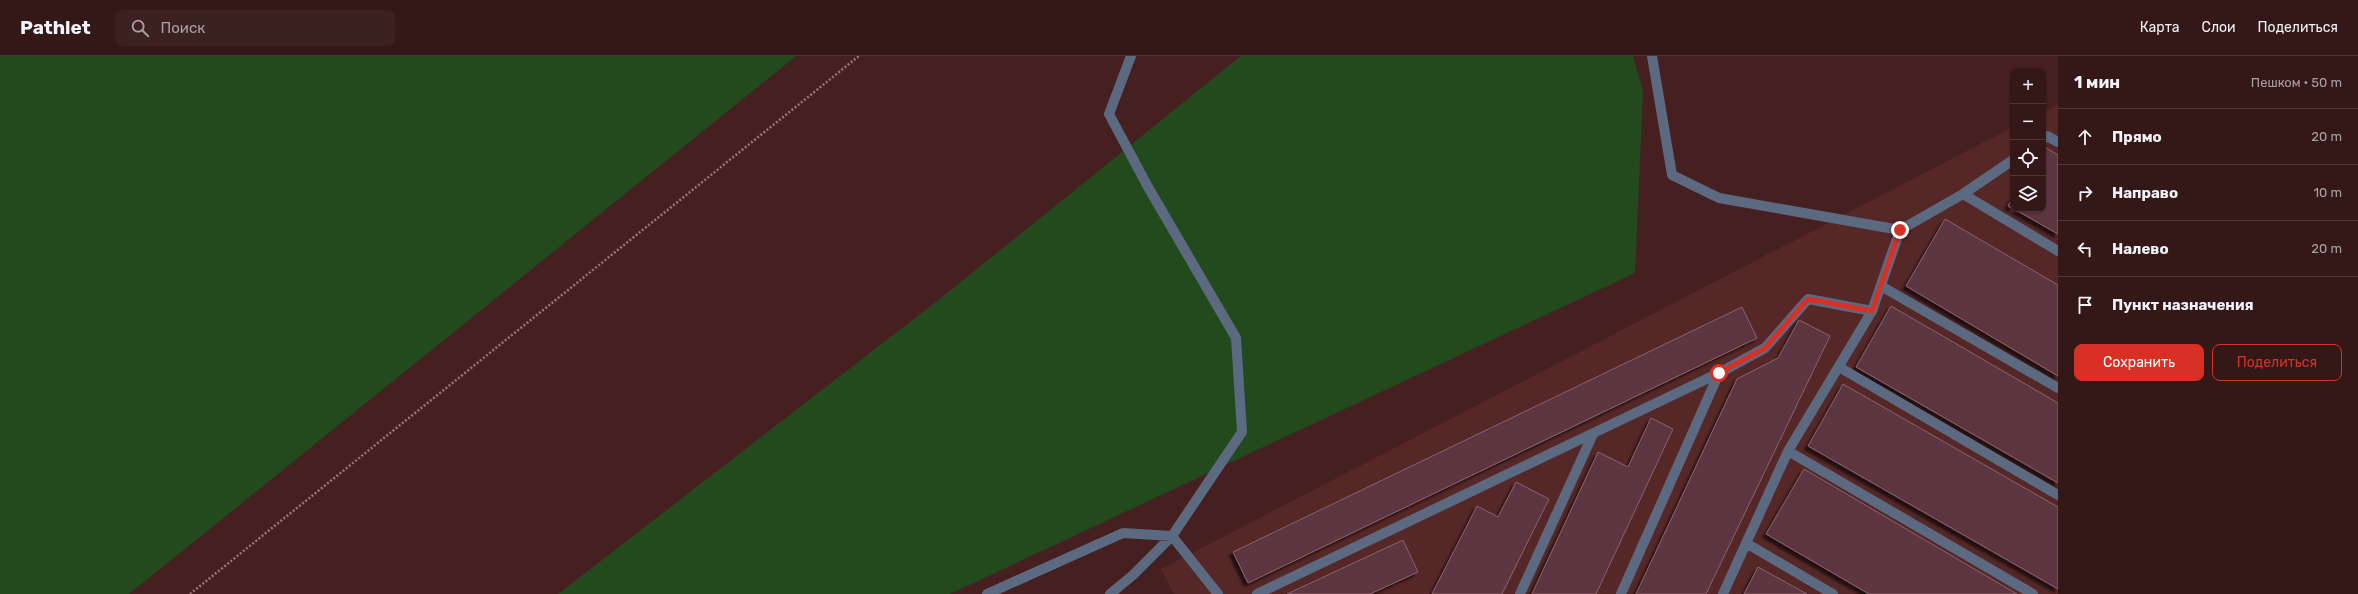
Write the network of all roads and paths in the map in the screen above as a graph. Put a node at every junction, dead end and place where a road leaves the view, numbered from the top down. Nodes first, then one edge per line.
1 (859, 56) edge
2 (1131, 56) edge
3 (1652, 56) edge
4 (2046, 137) edge
5 (2058, 142) edge
6 (2010, 162) edge
7 (1963, 194) junction
8 (1900, 230) junction
9 (2058, 251) edge
10 (1881, 286) junction
11 (1872, 311) junction
12 (1839, 367) junction
13 (1719, 373) junction
14 (2058, 388) edge
15 (1593, 434) junction
16 (1788, 451) junction
17 (2058, 494) edge
18 (1172, 536) junction
19 (1746, 543) junction
20 (190, 594) edge
21 (987, 594) edge
22 (1110, 594) edge
23 (1218, 594) edge
24 (1256, 594) edge
25 (1520, 594) edge
26 (1621, 594) edge
27 (1723, 594) edge
28 (1833, 594) edge
29 (2033, 594) edge

1 - 20 path
2 - 18 lane
3 - 8 lane
4 - 5 lane
6 - 7 lane
7 - 8 lane
7 - 9 lane
8 - 10 lane
10 - 11 lane
10 - 14 lane
11 - 12 lane
11 - 13 lane
12 - 16 lane
12 - 17 lane
13 - 15 lane
13 - 26 lane
15 - 24 lane
15 - 25 lane
16 - 19 lane
16 - 29 lane
18 - 21 lane
18 - 22 lane
18 - 23 lane
19 - 27 lane
19 - 28 lane

